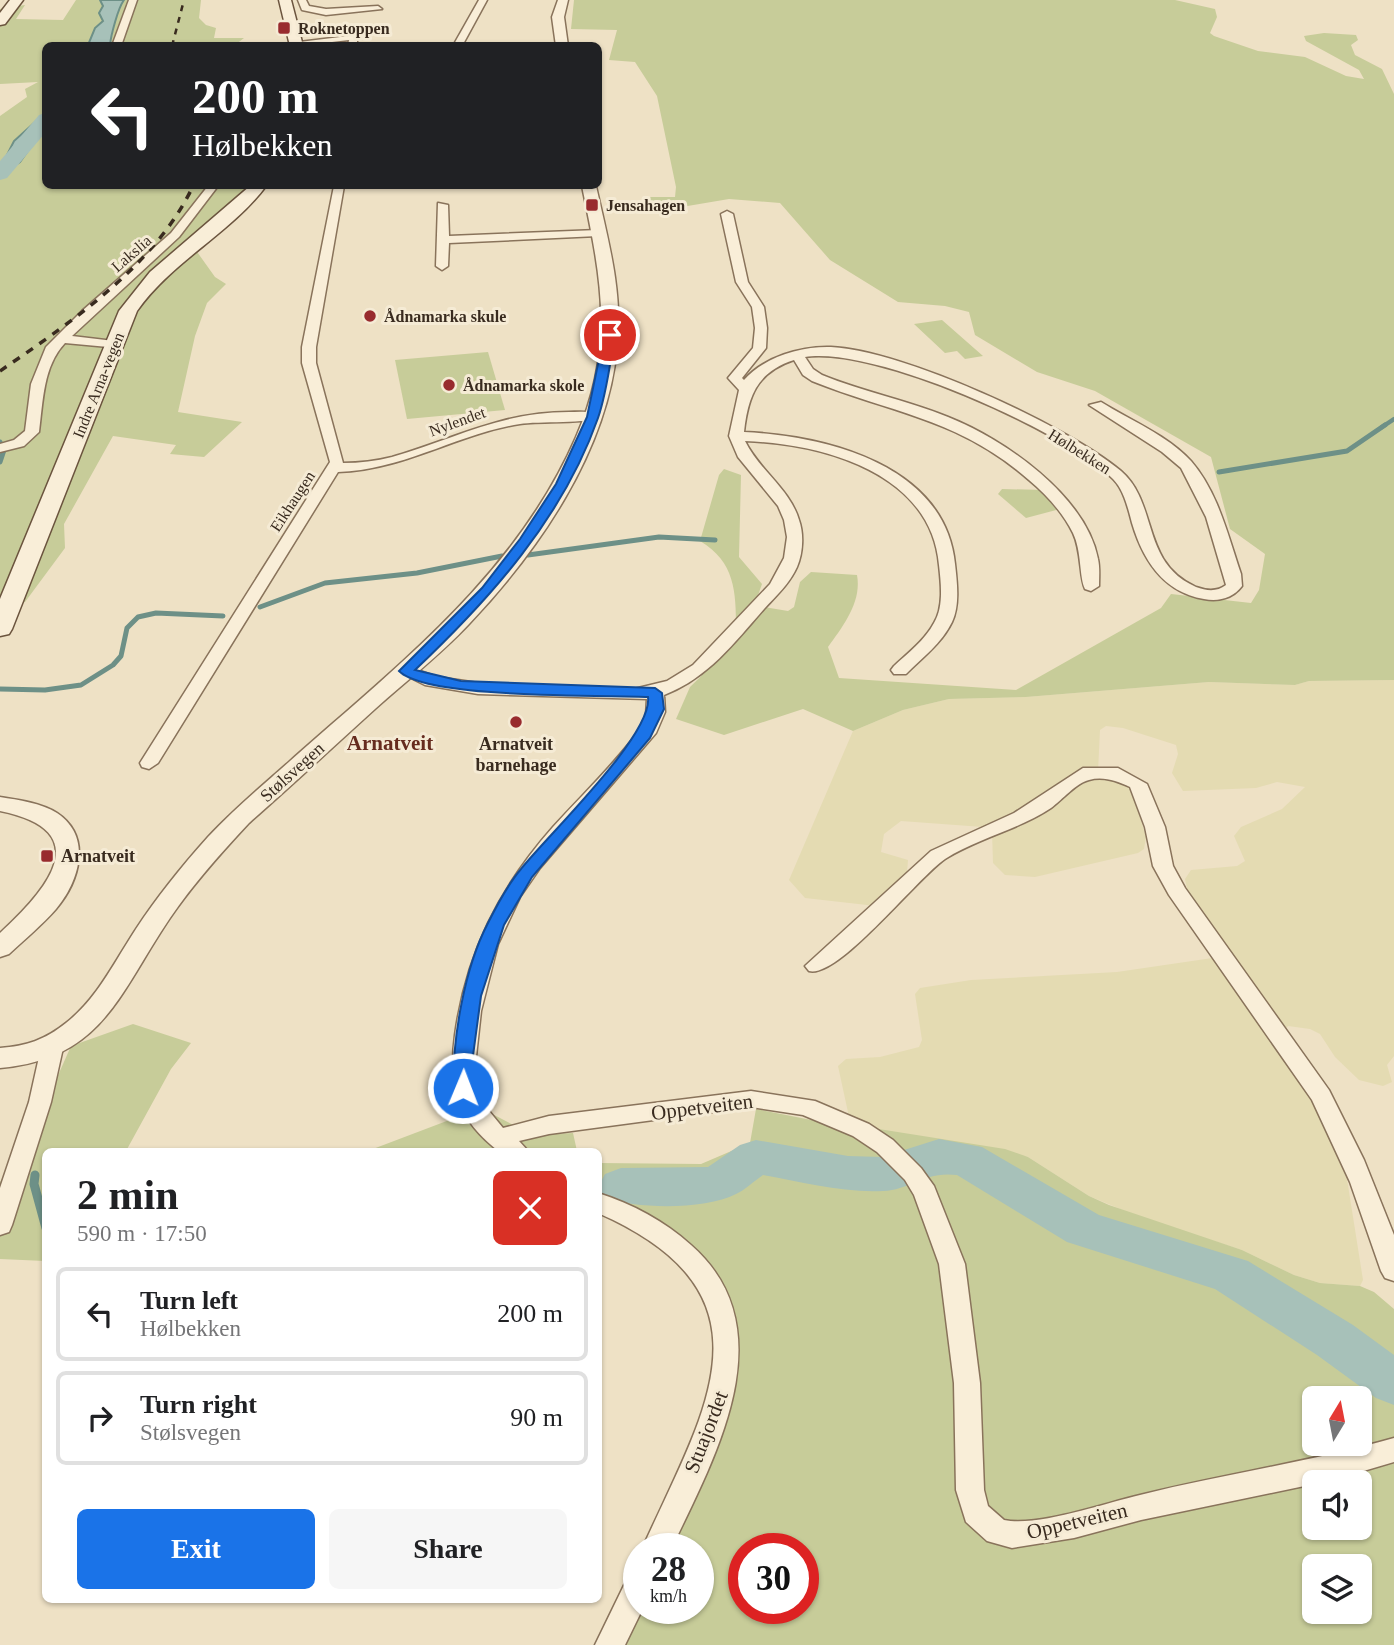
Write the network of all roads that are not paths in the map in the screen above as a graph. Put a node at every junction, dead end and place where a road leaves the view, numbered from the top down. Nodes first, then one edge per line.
1 (17, 0) edge
2 (133, 0) edge
3 (285, 0) edge
4 (302, 0) edge
5 (352, 0) edge
6 (386, 0) edge
7 (483, 0) edge
8 (563, 0) edge
9 (378, 9) junction
10 (343, 10) junction
11 (0, 21) edge
12 (357, 34) edge
13 (117, 42) edge
14 (296, 42) edge
15 (309, 42) edge
16 (459, 42) edge
17 (561, 42) edge
18 (211, 189) edge
19 (255, 189) edge
20 (338, 189) edge
21 (590, 189) edge
22 (442, 205) dead end
23 (727, 214) dead end
24 (598, 233) junction
25 (443, 240) junction
26 (442, 266) dead end
27 (63, 339) junction
28 (114, 345) junction
29 (797, 355) junction
30 (745, 389) junction
31 (1096, 405) dead end
32 (593, 417) junction
33 (736, 436) junction
34 (0, 447) edge
35 (335, 468) junction
36 (1091, 586) dead end
37 (0, 629) edge
38 (900, 670) dead end
39 (406, 671) junction
40 (655, 693) junction
41 (149, 763) dead end
42 (0, 804) edge
43 (0, 948) edge
44 (816, 966) dead end
45 (52, 1048) junction
46 (0, 1059) edge
47 (508, 1145) edge
48 (602, 1204) edge
49 (0, 1224) edge
50 (1394, 1271) edge
51 (1394, 1450) edge
52 (663, 1533) edge
53 (623, 1618) edge
54 (610, 1645) edge

1 - 11 main road
2 - 13 street
3 - 14 main road
4 - 10 street
5 - 10 street
6 - 9 street
7 - 16 street
8 - 17 street
9 - 10 street
9 - 12 street
12 - 15 street
18 - 27 street, Lakslia
19 - 28 main road, Indre Arna-vegen
20 - 35 street, Eikhaugen
21 - 24 street, Stølsvegen
22 - 25 street
23 - 30 street
24 - 25 street
24 - 32 street, Stølsvegen
25 - 26 street
27 - 28 street
27 - 34 street, Lakslia
28 - 37 main road, Indre Arna-vegen
29 - 30 street, Hølbekken
29 - 31 street, Hølbekken
29 - 36 street
30 - 33 street
32 - 35 street, Nylendet
32 - 39 street, Stølsvegen
33 - 38 street
33 - 40 street
35 - 41 street, Eikhaugen
39 - 40 street
39 - 45 street, Stølsvegen
40 - 47 street, Oppetveiten
42 - 43 street
44 - 50 street
45 - 46 street, Stølsvegen
45 - 49 street
47 - 51 street, Oppetveiten
48 - 52 street, Stuajordet
53 - 54 street

